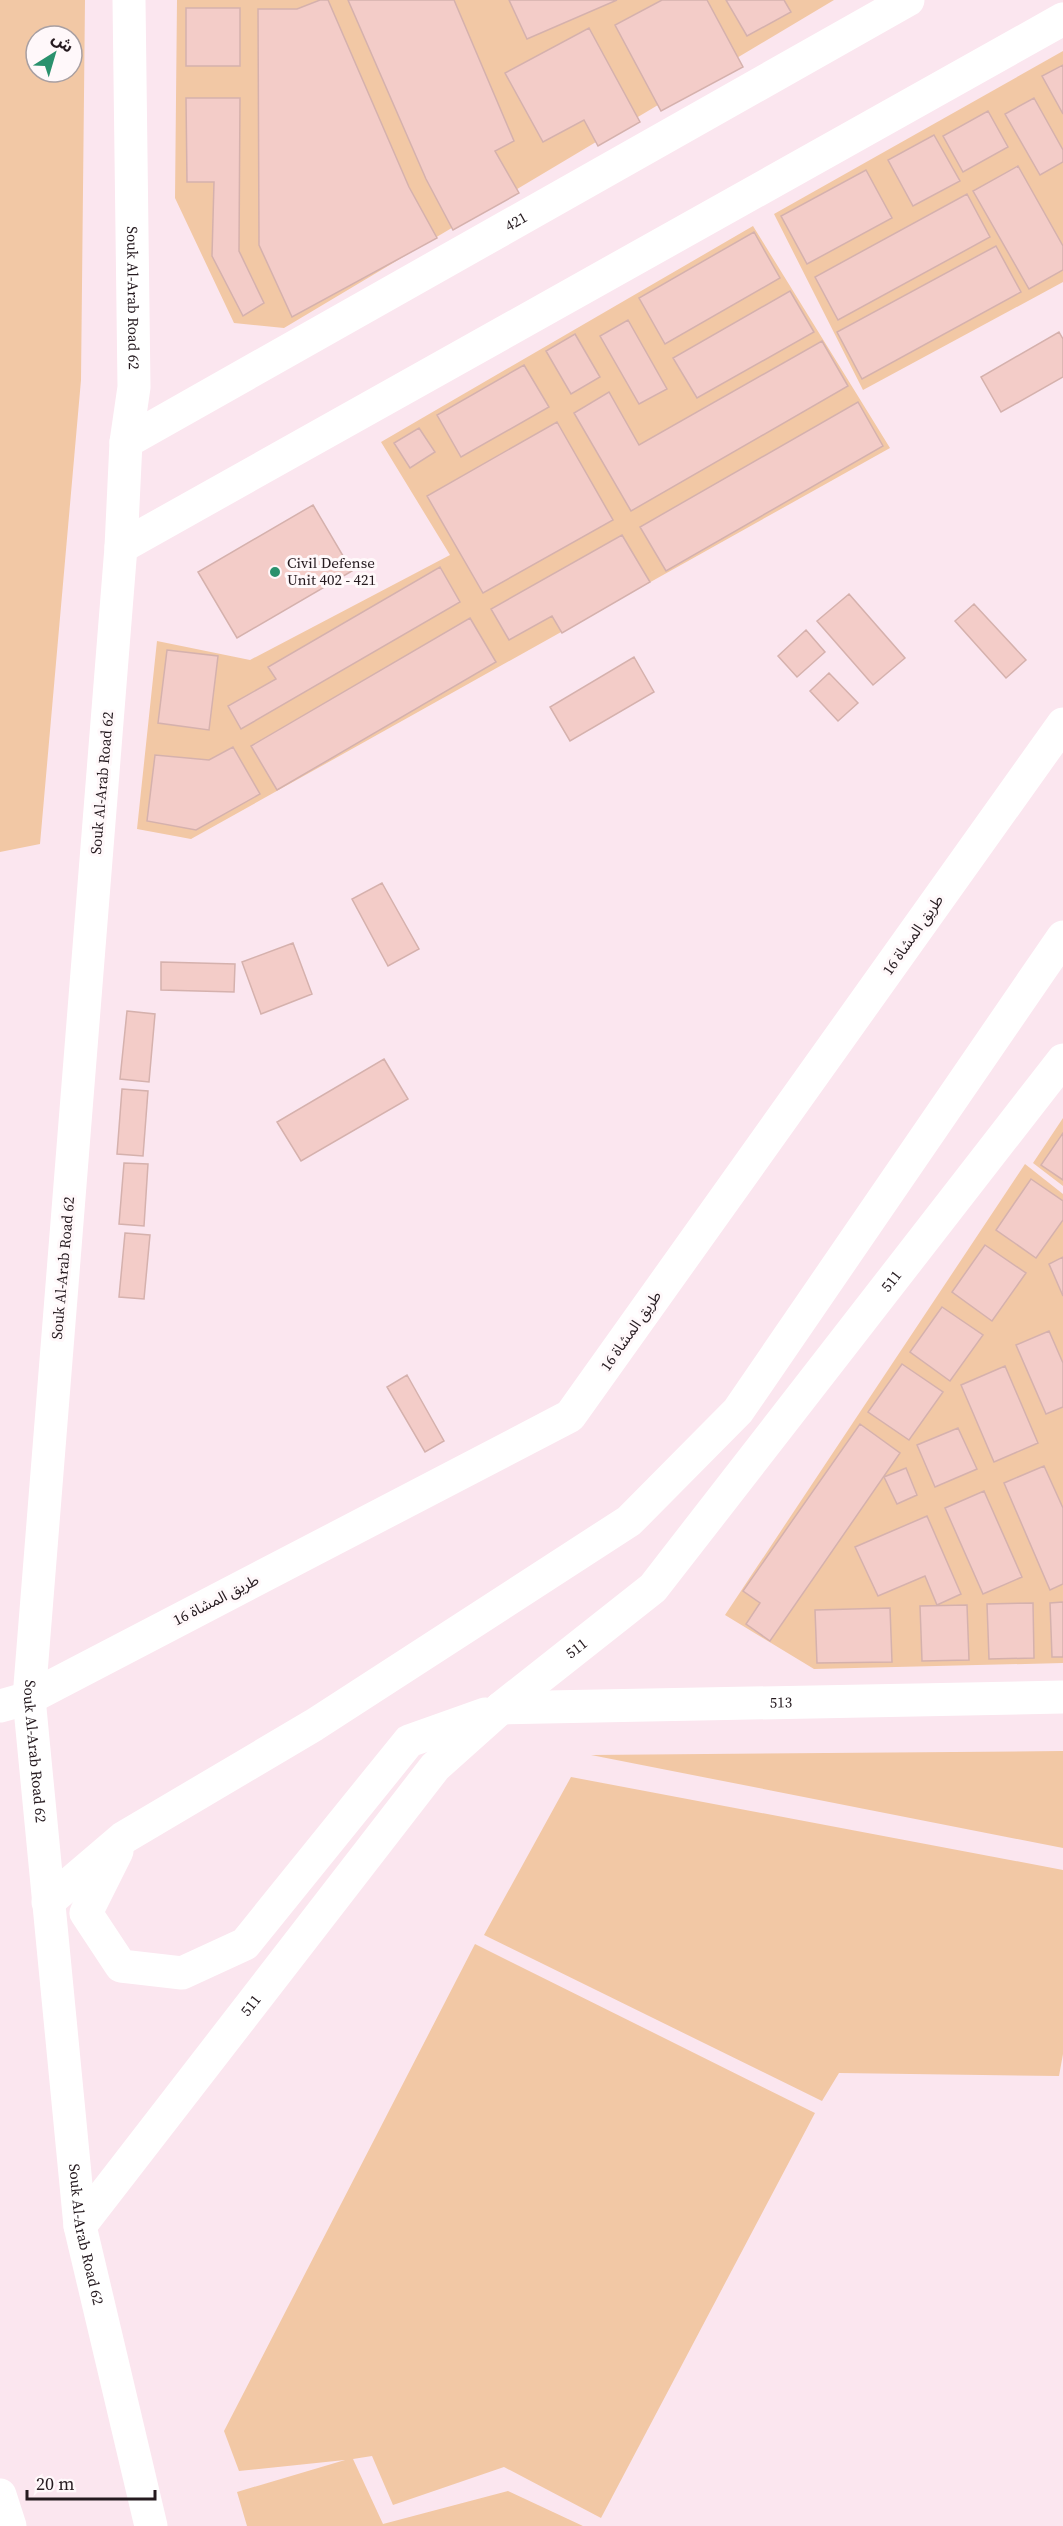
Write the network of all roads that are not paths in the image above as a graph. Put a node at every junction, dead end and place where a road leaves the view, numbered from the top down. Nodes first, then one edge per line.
1 (129, 0) edge
2 (908, 0) edge
3 (1063, 19) edge
4 (126, 442) junction
5 (121, 547) junction
6 (1063, 724) edge
7 (1063, 938) edge
8 (1063, 1060) edge
9 (1063, 1697) edge
10 (14, 1702) edge
11 (501, 1708) junction
12 (123, 1838) junction
13 (48, 1902) junction
14 (80, 2226) junction
15 (0, 2495) edge
16 (10, 2526) edge
17 (151, 2526) edge

1 - 4 main road, Souk Al-Arab Road 62
2 - 4 main road, 421
3 - 5 main road
4 - 5 main road, Souk Al-Arab Road 62
5 - 10 main road, Souk Al-Arab Road 62
6 - 10 main road, طريق المشاة 16
7 - 12 main road
8 - 11 main road, 511
9 - 11 main road, 513
10 - 13 main road, Souk Al-Arab Road 62
11 - 12 main road
11 - 14 main road, 511
12 - 13 main road
13 - 14 main road, Souk Al-Arab Road 62
14 - 17 main road, Souk Al-Arab Road 62
15 - 16 main road

